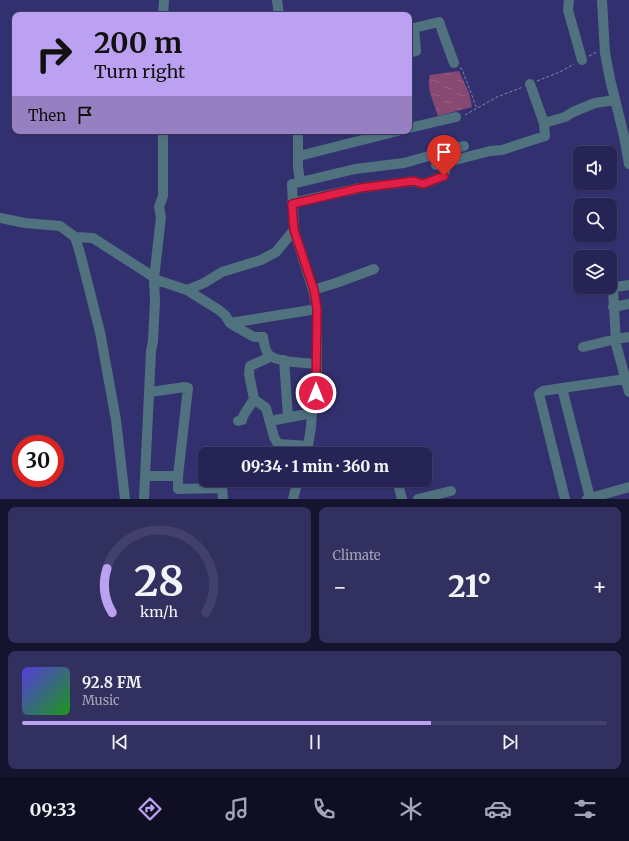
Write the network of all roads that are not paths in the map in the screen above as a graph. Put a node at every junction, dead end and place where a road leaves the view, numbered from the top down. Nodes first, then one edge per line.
1 (164, 0) edge
2 (277, 0) edge
3 (569, 0) edge
4 (602, 0) edge
5 (163, 12) edge
6 (279, 12) edge
7 (412, 52) edge
8 (582, 60) dead end
9 (454, 63) road end
10 (530, 84) dead end
11 (615, 100) junction
12 (456, 117) dead end
13 (544, 124) junction
14 (412, 127) edge
15 (163, 134) edge
16 (298, 134) edge
17 (386, 134) edge
18 (464, 146) dead end
19 (299, 156) junction
20 (447, 162) junction
21 (629, 164) edge
22 (436, 165) dead end
23 (300, 182) junction
24 (292, 204) junction
25 (0, 218) edge
26 (294, 230) junction
27 (75, 237) junction
28 (374, 269) dead end
29 (154, 279) junction
30 (629, 285) edge
31 (187, 290) junction
32 (314, 290) junction
33 (629, 304) edge
34 (613, 307) junction
35 (317, 309) junction
36 (230, 323) junction
37 (629, 337) edge
38 (616, 339) junction
39 (582, 347) dead end
40 (270, 357) junction
41 (284, 360) junction
42 (317, 364) junction
43 (626, 379) junction
44 (562, 388) junction
45 (150, 392) junction
46 (629, 392) edge
47 (254, 399) junction
48 (312, 413) junction
49 (288, 417) junction
50 (238, 421) dead end
51 (270, 421) junction
52 (292, 447) edge
53 (307, 447) edge
54 (145, 476) junction
55 (178, 476) junction
56 (296, 487) edge
57 (399, 487) edge
58 (629, 487) edge
59 (451, 490) dead end
60 (125, 499) edge
61 (144, 499) edge
62 (223, 499) edge
63 (293, 499) edge
64 (402, 499) edge
65 (418, 499) edge
66 (565, 499) edge
67 (589, 499) edge

1 - 5 street
2 - 6 street
3 - 8 street
4 - 11 street
7 - 9 street
10 - 13 street
11 - 13 street
11 - 21 street
12 - 14 street
13 - 20 street
15 - 29 street
16 - 19 street
17 - 19 street
18 - 23 street
19 - 23 street
20 - 22 street
20 - 24 street
23 - 24 street
24 - 26 street
25 - 27 street
26 - 31 street
26 - 32 street
27 - 29 street
27 - 60 street
28 - 32 street
29 - 31 street
29 - 45 street
30 - 34 street
31 - 36 street
32 - 35 street
33 - 34 street
34 - 38 street
35 - 36 street
35 - 42 street
36 - 40 street
37 - 38 street
38 - 39 street
38 - 43 street
40 - 41 street
40 - 47 street
41 - 42 street
41 - 49 street
42 - 48 street
43 - 44 street
43 - 46 street
44 - 66 street
44 - 67 street
45 - 54 street
45 - 55 street
47 - 50 street
47 - 51 street
48 - 49 street
48 - 53 street
49 - 51 street
51 - 52 street
54 - 55 street
54 - 61 street
55 - 62 street
56 - 63 street
57 - 64 street
58 - 67 street
59 - 65 street

